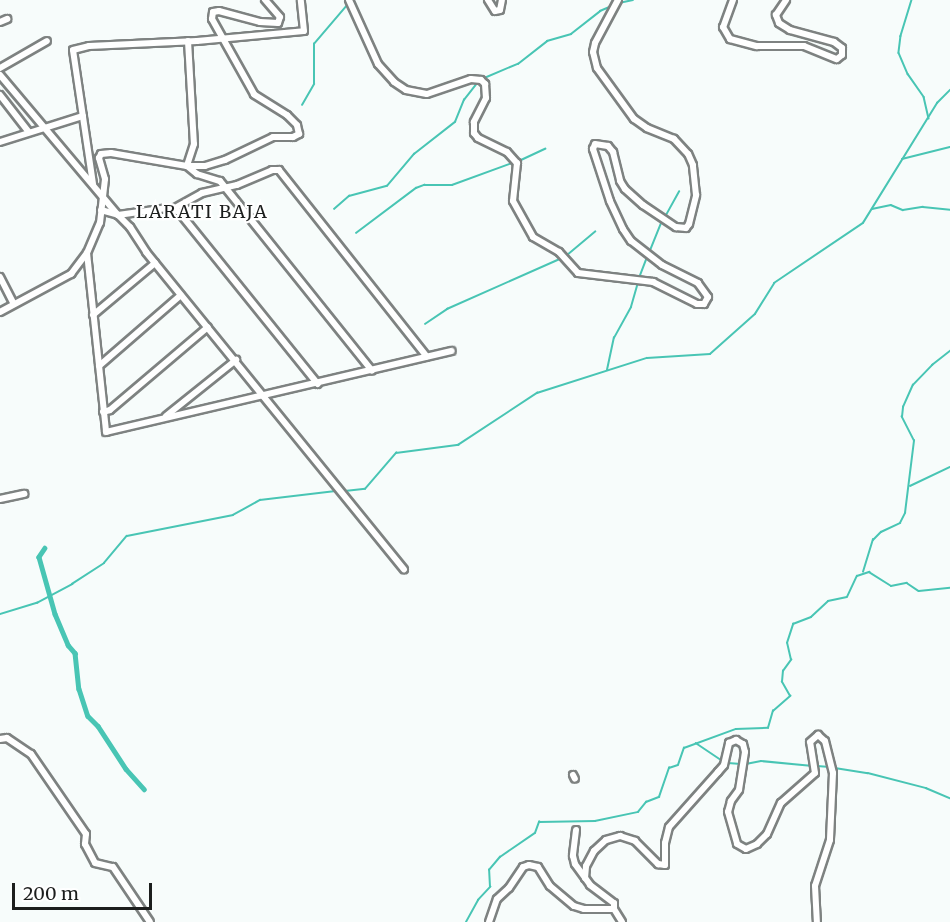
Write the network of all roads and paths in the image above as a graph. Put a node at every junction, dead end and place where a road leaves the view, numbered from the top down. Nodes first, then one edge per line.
1 (265, 0) edge
2 (301, 0) edge
3 (349, 0) edge
4 (488, 0) edge
5 (502, 0) edge
6 (618, 0) edge
7 (733, 0) edge
8 (786, 0) edge
9 (7, 19) dead end
10 (0, 22) edge
11 (222, 38) junction
12 (47, 41) dead end
13 (188, 41) junction
14 (0, 68) edge
15 (0, 75) edge
16 (0, 95) edge
17 (83, 116) junction
18 (45, 127) junction
19 (28, 131) junction
20 (0, 142) edge
21 (187, 166) junction
22 (93, 184) junction
23 (225, 186) junction
24 (102, 196) junction
25 (173, 209) junction
26 (101, 210) junction
27 (118, 215) junction
28 (87, 253) junction
29 (155, 263) junction
30 (0, 277) edge
31 (182, 295) junction
32 (14, 304) junction
33 (0, 312) edge
34 (93, 315) junction
35 (208, 327) junction
36 (452, 351) dead end
37 (428, 357) junction
38 (236, 360) junction
39 (99, 366) junction
40 (372, 371) junction
41 (318, 384) junction
42 (264, 396) junction
43 (104, 412) junction
44 (164, 418) junction
45 (24, 494) dead end
46 (0, 499) edge
47 (404, 569) dead end
48 (0, 738) edge
49 (576, 830) dead end
50 (585, 878) junction
51 (614, 909) junction
52 (150, 922) edge
53 (489, 922) edge
54 (622, 922) edge
55 (817, 922) edge

1 - 11 street
2 - 11 street
3 - 6 street
4 - 5 street
7 - 8 street
9 - 10 street
11 - 13 street
11 - 21 street
12 - 14 street
13 - 17 street
13 - 21 street
15 - 18 street
16 - 19 street
17 - 18 street
17 - 22 street
18 - 19 street
18 - 22 street
19 - 20 street
21 - 23 street
21 - 24 street
22 - 24 street
23 - 25 street
23 - 37 street
23 - 40 street
24 - 26 street
24 - 27 street
25 - 27 street
25 - 41 street
26 - 27 street
26 - 28 street
27 - 29 street
28 - 32 street
28 - 34 street
29 - 31 street
29 - 34 street
30 - 32 street
31 - 35 street
31 - 39 street
32 - 33 street
34 - 39 street
35 - 38 street
35 - 43 street
36 - 37 street
37 - 40 street
38 - 42 street
38 - 44 street
39 - 43 street
40 - 41 street
41 - 42 street
42 - 44 street
42 - 47 street
43 - 44 street
45 - 46 street
48 - 52 street
49 - 50 street
50 - 51 street
50 - 55 street
51 - 53 street
51 - 54 street

